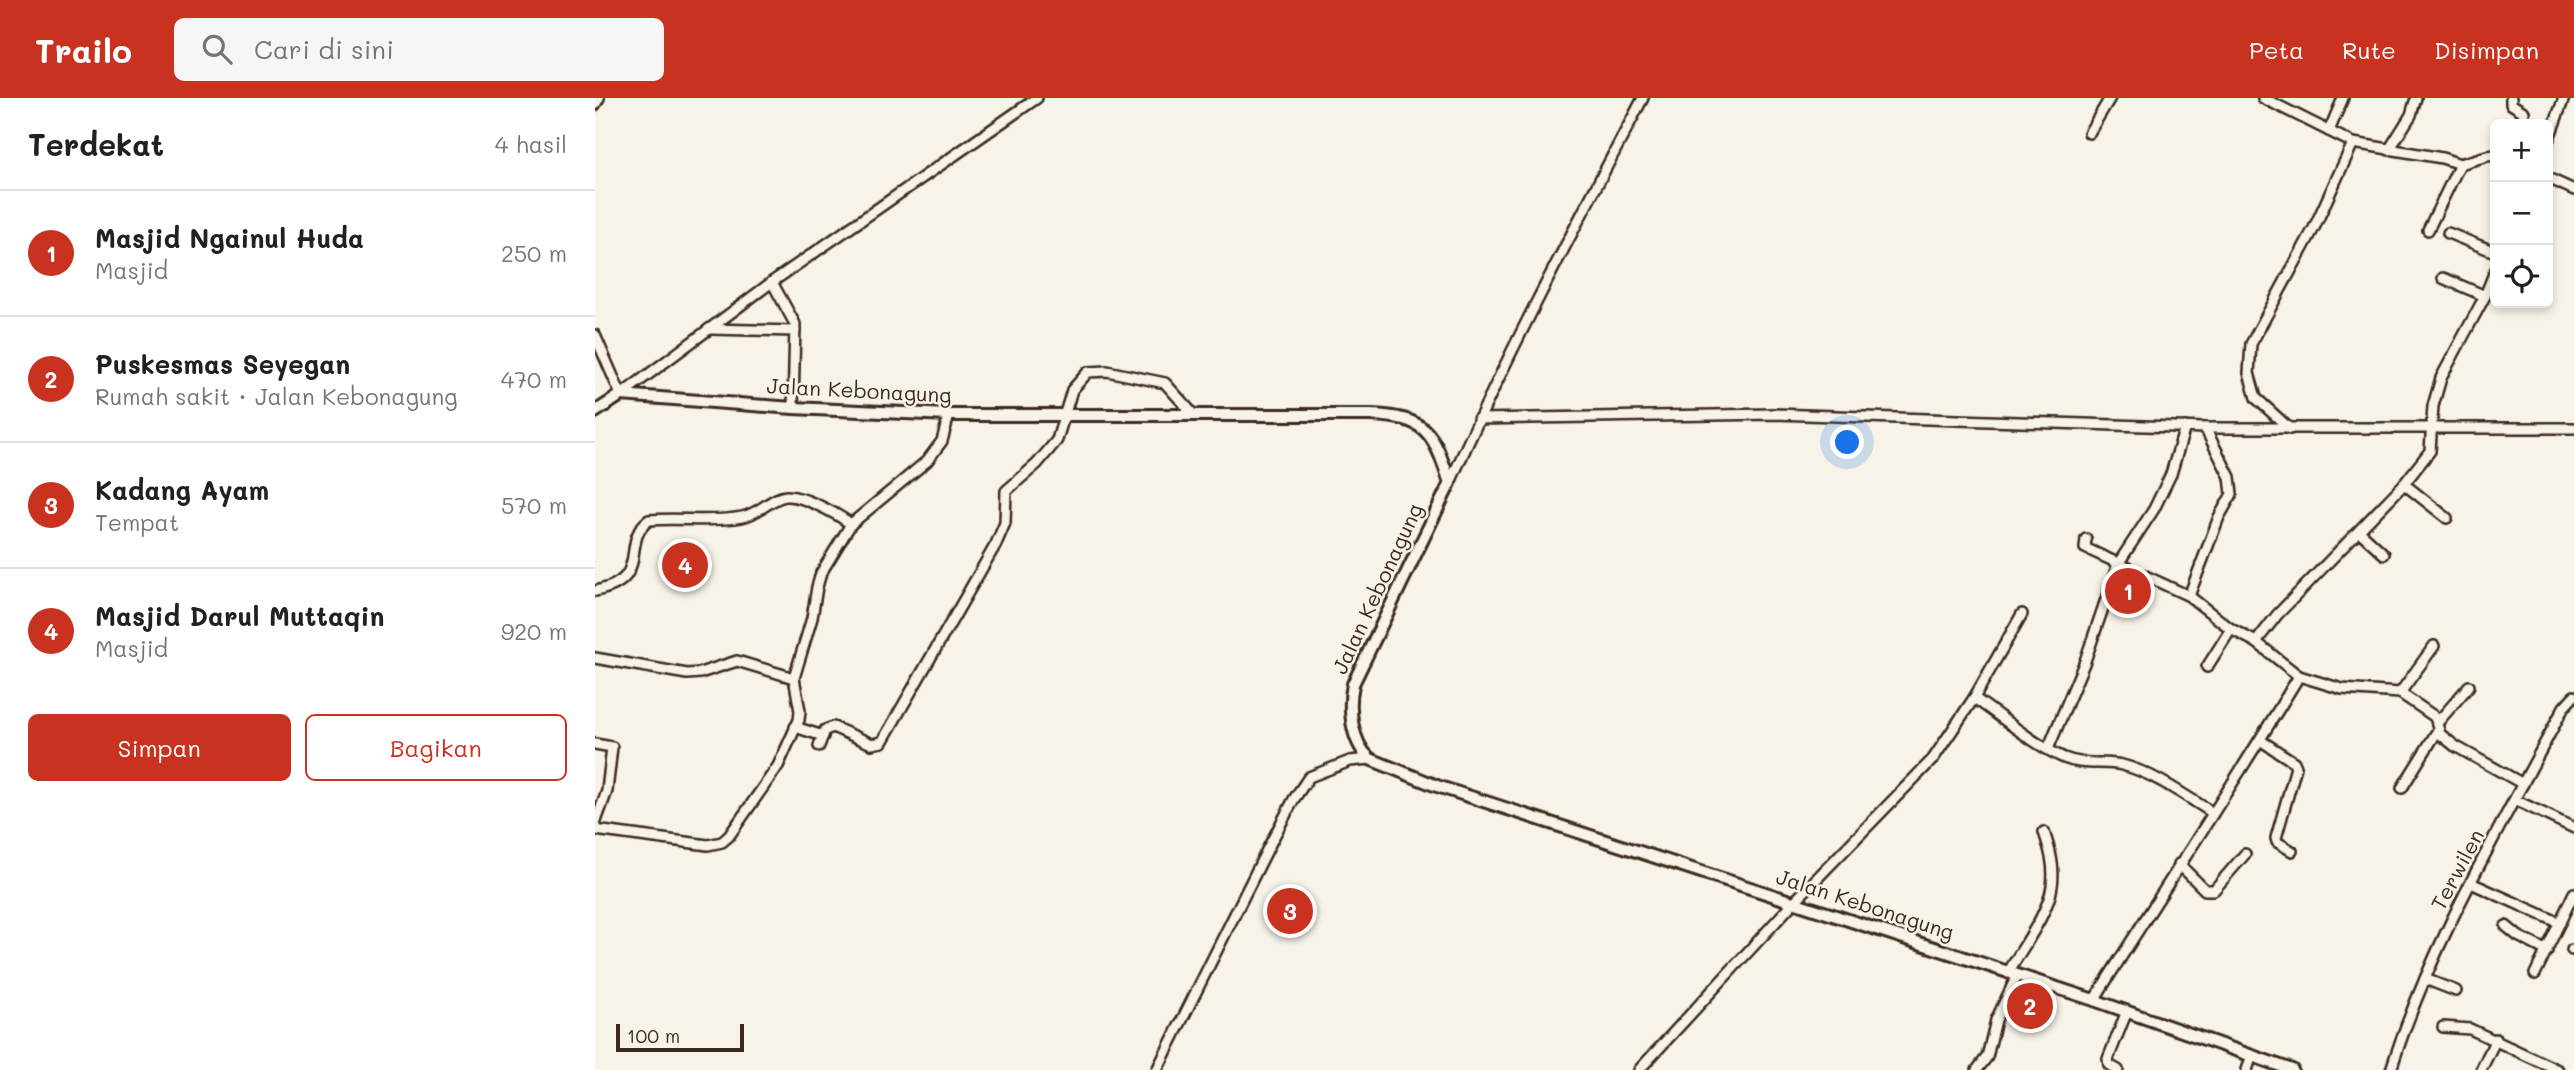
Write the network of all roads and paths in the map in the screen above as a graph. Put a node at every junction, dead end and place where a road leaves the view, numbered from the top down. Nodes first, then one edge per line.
1 (599, 98) edge
2 (1643, 98) edge
3 (2110, 98) edge
4 (2263, 98) edge
5 (2343, 98) edge
6 (2416, 98) edge
7 (2511, 98) edge
8 (2564, 98) edge
9 (1033, 99) edge
10 (595, 105) edge
11 (2523, 119) edge
12 (2553, 122) edge
13 (2329, 131) junction
14 (2089, 132) dead end
15 (2353, 143) junction
16 (2389, 149) junction
17 (2490, 156) edge
18 (2460, 164) junction
19 (2553, 180) edge
20 (2574, 190) edge
21 (2428, 230) dead end
22 (2448, 233) dead end
23 (2490, 250) edge
24 (2443, 278) dead end
25 (772, 282) junction
26 (2490, 284) edge
27 (2485, 296) junction
28 (709, 329) junction
29 (795, 331) junction
30 (595, 335) edge
31 (621, 395) junction
32 (793, 408) junction
33 (595, 412) edge
34 (949, 415) junction
35 (1066, 415) junction
36 (1194, 415) junction
37 (1479, 419) junction
38 (2432, 426) junction
39 (2185, 427) junction
40 (2205, 428) junction
41 (2574, 428) edge
42 (2290, 429) junction
43 (1450, 484) junction
44 (2404, 484) junction
45 (2447, 518) dead end
46 (851, 524) junction
47 (2359, 531) junction
48 (2086, 539) dead end
49 (2384, 554) dead end
50 (2118, 564) junction
51 (595, 591) edge
52 (2189, 596) junction
53 (2022, 614) dead end
54 (2231, 629) junction
55 (2256, 642) junction
56 (2434, 646) dead end
57 (595, 659) edge
58 (2207, 667) dead end
59 (2299, 676) junction
60 (794, 678) junction
61 (2469, 685) dead end
62 (2400, 693) junction
63 (2574, 696) edge
64 (1974, 698) junction
65 (2438, 726) junction
66 (795, 727) junction
67 (823, 736) junction
68 (2260, 740) junction
69 (595, 744) edge
70 (819, 746) dead end
71 (2048, 749) junction
72 (1370, 759) junction
73 (2523, 784) junction
74 (2402, 788) dead end
75 (2515, 800) junction
76 (2213, 813) junction
77 (595, 824) edge
78 (2574, 828) edge
79 (595, 830) edge
80 (2044, 832) dead end
81 (2292, 851) dead end
82 (2245, 854) dead end
83 (2179, 864) junction
84 (2471, 883) junction
85 (2574, 893) edge
86 (1794, 902) junction
87 (2560, 923) junction
88 (2506, 926) dead end
89 (2546, 951) junction
90 (2535, 974) dead end
91 (2013, 975) junction
92 (2425, 979) junction
93 (2456, 992) dead end
94 (2094, 1000) junction
95 (2127, 1011) junction
96 (2443, 1027) dead end
97 (2496, 1039) junction
98 (2252, 1055) junction
99 (1157, 1070) edge
100 (1639, 1070) edge
101 (1977, 1070) edge
102 (2118, 1070) edge
103 (2247, 1070) edge
104 (2292, 1070) edge
105 (2391, 1070) edge
106 (2481, 1070) edge
107 (2558, 1070) edge

1 - 10 street
2 - 37 street
3 - 14 street
4 - 13 street
5 - 13 street
6 - 16 street
7 - 11 street
8 - 12 street
9 - 25 street
13 - 15 street
15 - 16 street
15 - 42 street
16 - 18 street
17 - 18 street
18 - 21 street
19 - 20 street
22 - 23 street
24 - 27 street
25 - 28 street
25 - 29 street
26 - 27 street
27 - 38 street
28 - 29 street
28 - 31 street
29 - 32 street
30 - 31 street
31 - 32 main road, Jalan Kebonagung
31 - 33 main road
32 - 34 main road, Jalan Kebonagung
34 - 35 main road, Jalan Kebonagung
34 - 46 street
35 - 36 main road, Jalan Kebonagung
35 - 36 street
35 - 67 street
36 - 43 main road, Jalan Kebonagung
37 - 39 street
37 - 43 street
38 - 41 street
38 - 42 street
38 - 44 street
39 - 40 street
39 - 50 street
40 - 42 street
40 - 52 street
43 - 72 main road, Jalan Kebonagung
44 - 45 street
44 - 47 street
46 - 51 street
46 - 60 street
47 - 49 street
47 - 55 street
48 - 50 street
50 - 52 street
50 - 71 street
52 - 54 street
53 - 64 street
54 - 55 street
54 - 58 street
55 - 59 street
56 - 62 street
57 - 60 street
59 - 62 street
59 - 68 street
60 - 66 street
61 - 65 street
62 - 65 street
63 - 73 street, Terwilen
64 - 71 street
64 - 86 street
65 - 73 street
65 - 74 street
66 - 67 street
66 - 79 street
67 - 70 street
68 - 76 street
68 - 81 street
69 - 77 street
71 - 76 street
72 - 86 main road, Jalan Kebonagung
72 - 99 street
73 - 75 street, Terwilen
75 - 78 street
75 - 84 street, Terwilen
76 - 83 street
80 - 91 street
82 - 83 street
83 - 94 street
84 - 87 street
84 - 92 street, Terwilen
85 - 87 street
86 - 91 main road, Jalan Kebonagung
86 - 100 street
87 - 89 street
88 - 89 street
89 - 90 street
91 - 94 main road, Jalan Kebonagung
91 - 101 street
92 - 93 street
92 - 105 street, Terwilen
94 - 95 main road, Jalan Kebonagung
95 - 98 main road, Jalan Kebonagung
95 - 102 street
96 - 97 street
97 - 106 street
97 - 107 street
98 - 103 street
98 - 104 main road, Jalan Kebonagung

